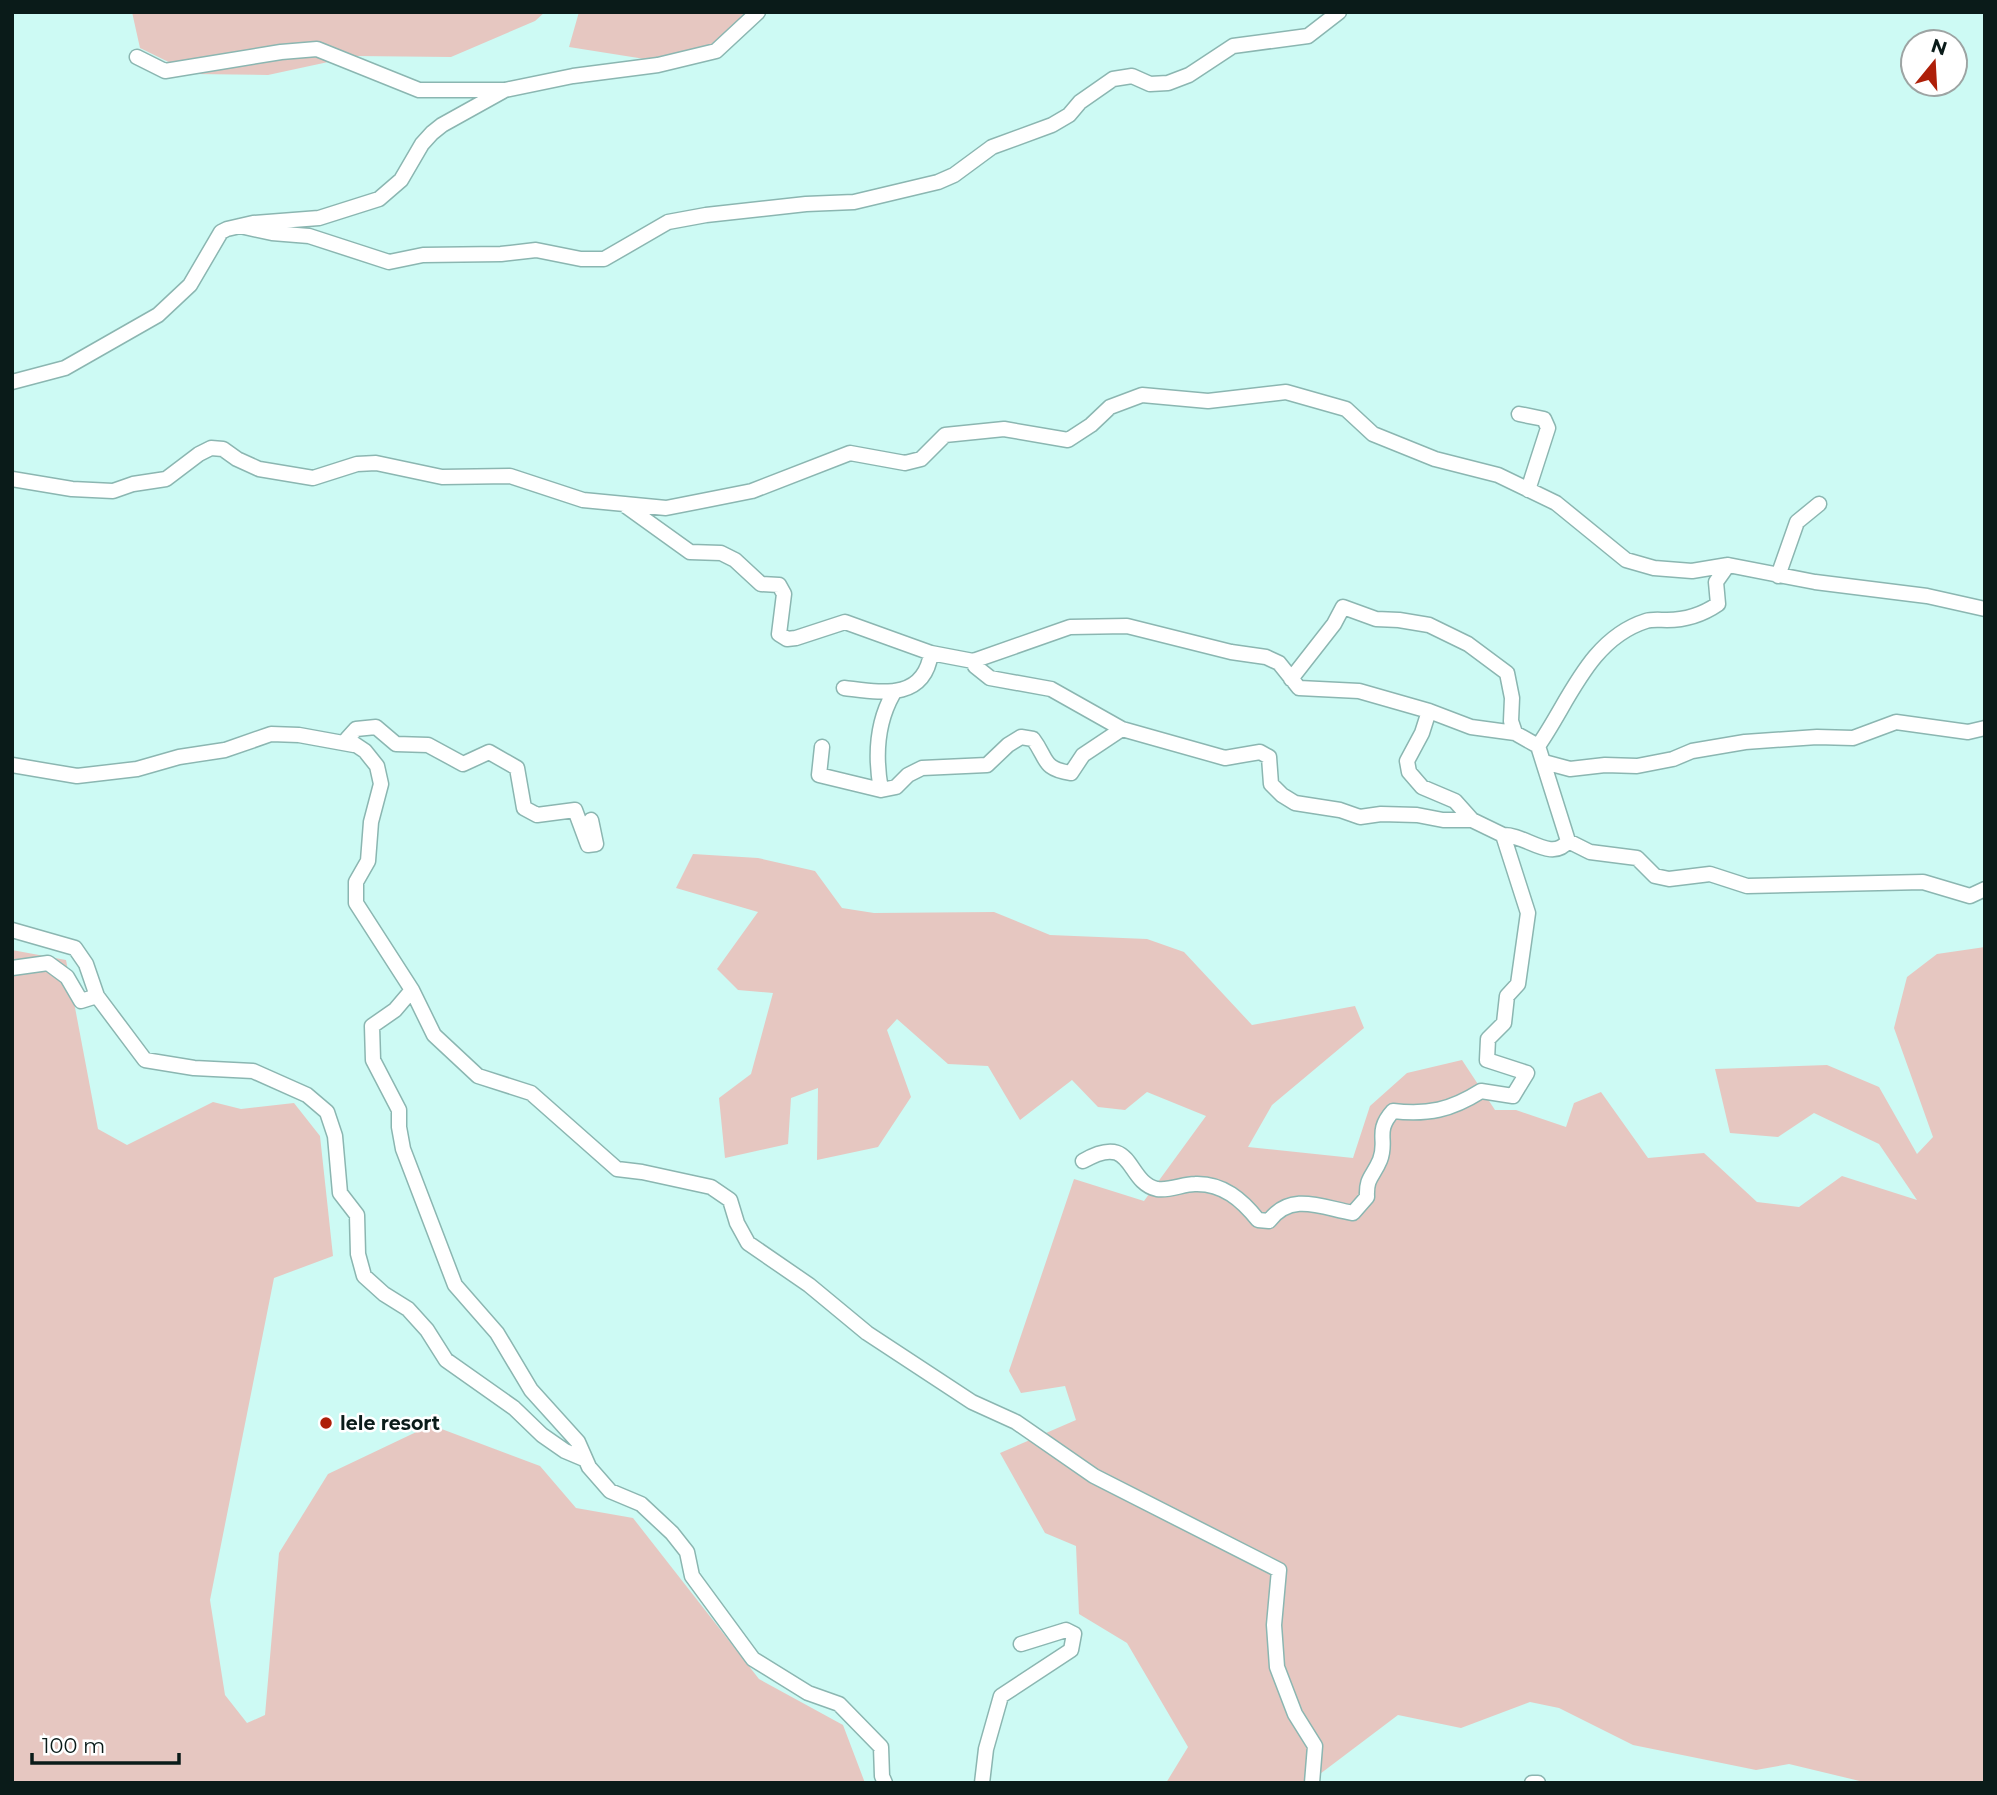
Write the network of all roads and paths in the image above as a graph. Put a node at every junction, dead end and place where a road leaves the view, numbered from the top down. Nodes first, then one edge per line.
1 (758, 12) edge
2 (1339, 12) edge
3 (137, 57) dead end
4 (505, 90) junction
5 (240, 226) junction
6 (12, 382) edge
7 (1519, 414) dead end
8 (12, 479) edge
9 (1528, 490) junction
10 (1819, 504) dead end
11 (625, 505) junction
12 (1728, 565) junction
13 (1778, 576) junction
14 (1985, 609) edge
15 (931, 653) junction
16 (973, 661) junction
17 (1291, 678) junction
18 (844, 688) dead end
19 (893, 694) junction
20 (1429, 711) junction
21 (1985, 728) edge
22 (1122, 729) junction
23 (1515, 733) junction
24 (355, 745) junction
25 (1538, 746) junction
26 (822, 747) dead end
27 (1544, 762) junction
28 (12, 765) edge
29 (881, 790) junction
30 (592, 820) dead end
31 (1472, 820) junction
32 (1503, 835) junction
33 (1568, 841) junction
34 (1985, 889) edge
35 (12, 930) edge
36 (12, 968) edge
37 (412, 990) junction
38 (97, 996) junction
39 (412, 1117) dead end
40 (399, 1127) junction
41 (1083, 1161) dead end
42 (584, 1459) junction
43 (1021, 1644) dead end
44 (884, 1783) edge
45 (982, 1783) edge
46 (1312, 1783) edge
47 (1532, 1783) edge
48 (1538, 1783) edge

1 - 4 street
2 - 5 street
3 - 4 street
4 - 5 street
5 - 6 street
7 - 9 street
8 - 11 street
9 - 11 street
9 - 12 street
10 - 13 street
11 - 15 street
12 - 13 street
12 - 25 street
13 - 14 street
15 - 16 street
15 - 19 street
16 - 17 street
16 - 22 street
17 - 20 street
17 - 23 street
18 - 19 street
19 - 29 street
20 - 23 street
20 - 31 street
21 - 27 street
22 - 29 street
22 - 31 street
23 - 25 street
24 - 28 street
24 - 30 street
24 - 37 street
25 - 27 street
26 - 29 street
27 - 33 street
31 - 32 street
32 - 33 street
32 - 41 street
33 - 34 street
35 - 38 street
36 - 38 street
37 - 40 street
37 - 46 street
38 - 42 street
39 - 40 street
40 - 42 street
42 - 44 street
43 - 45 street
47 - 48 street

